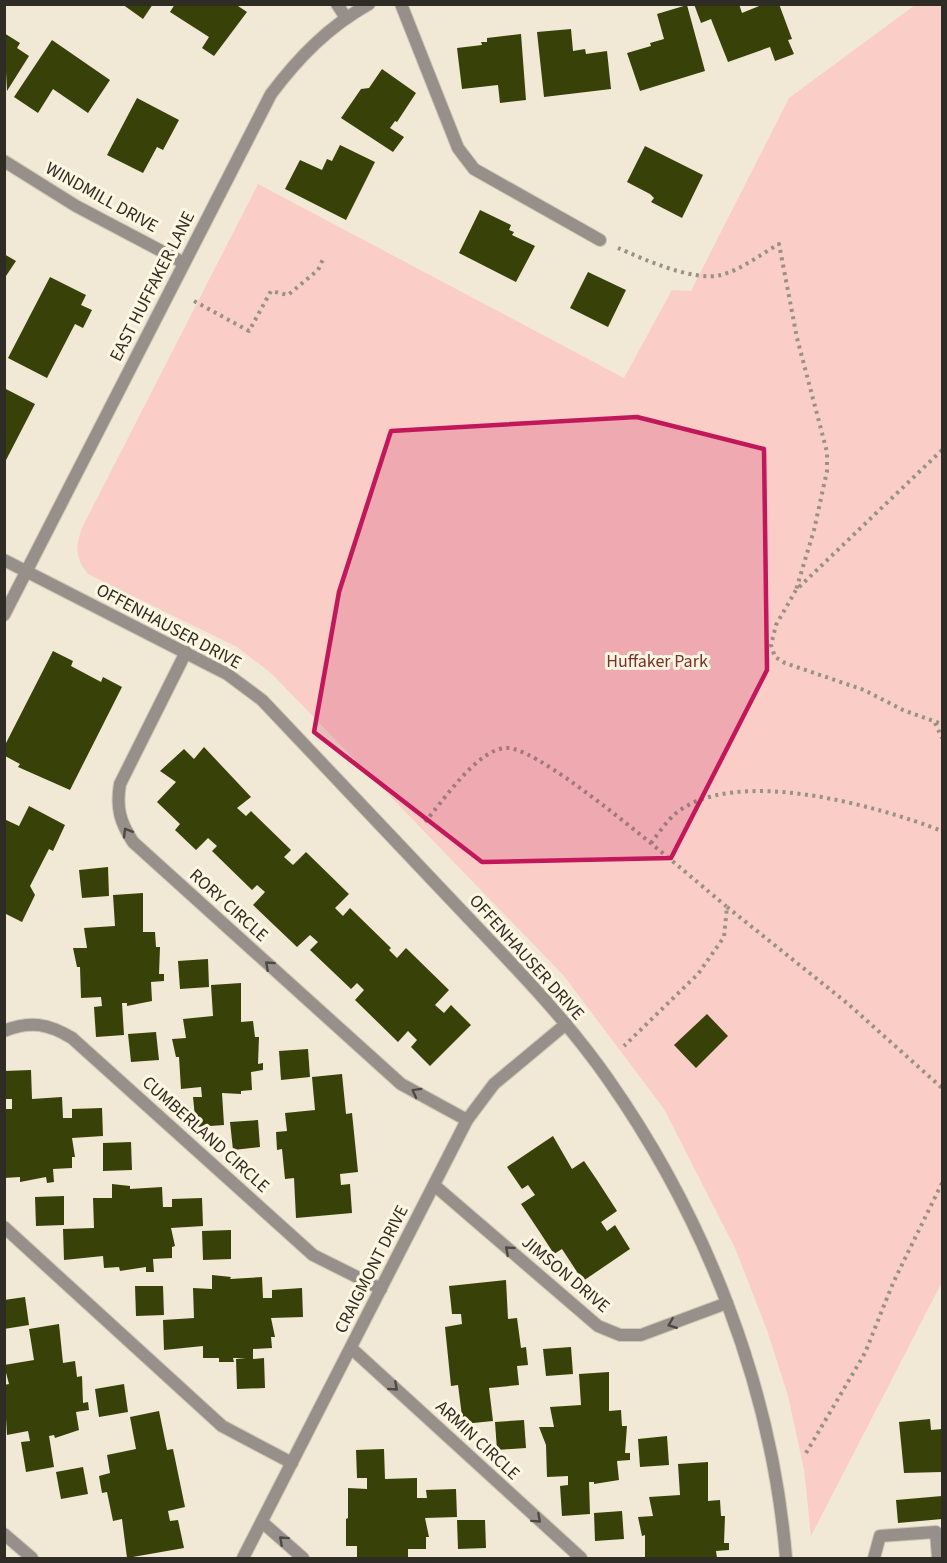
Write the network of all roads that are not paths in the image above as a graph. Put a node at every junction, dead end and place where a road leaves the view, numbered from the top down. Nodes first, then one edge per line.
1 (337, 4) edge
2 (369, 4) edge
3 (401, 4) edge
4 (345, 18) junction
5 (4, 161) edge
6 (600, 240) road end
7 (184, 263) junction
8 (4, 560) edge
9 (27, 571) junction
10 (4, 615) edge
11 (186, 652) junction
12 (566, 1024) junction
13 (4, 1031) edge
14 (467, 1120) junction
15 (434, 1185) junction
16 (4, 1227) edge
17 (381, 1289) junction
18 (727, 1303) junction
19 (351, 1348) junction
20 (292, 1463) junction
21 (262, 1522) junction
22 (4, 1533) edge
23 (32, 1558) edge
24 (243, 1558) edge
25 (303, 1558) edge
26 (581, 1558) edge
27 (786, 1558) edge
28 (874, 1558) edge
29 (938, 1558) edge

1 - 4 street
2 - 4 street, EAST HUFFAKER LANE
3 - 6 street
4 - 7 street, EAST HUFFAKER LANE
5 - 7 street, WINDMILL DRIVE
7 - 9 street, EAST HUFFAKER LANE
8 - 9 street, OFFENHAUSER DRIVE
9 - 10 street, EAST HUFFAKER LANE
9 - 11 street, OFFENHAUSER DRIVE
11 - 12 street, OFFENHAUSER DRIVE
14 -> 11 street, RORY CIRCLE
12 - 14 street, CRAIGMONT DRIVE
12 - 18 street, OFFENHAUSER DRIVE
13 - 17 street, CUMBERLAND CIRCLE
14 - 15 street, CRAIGMONT DRIVE
15 - 17 street, CRAIGMONT DRIVE
18 -> 15 street, JIMSON DRIVE
16 - 20 street
17 - 19 street, CRAIGMONT DRIVE
18 - 27 street, OFFENHAUSER DRIVE
19 - 20 street, CRAIGMONT DRIVE
19 -> 26 street, ARMIN CIRCLE
20 - 21 street, CRAIGMONT DRIVE
21 - 24 street, CRAIGMONT DRIVE
25 -> 21 street
22 - 23 street
28 - 29 street

